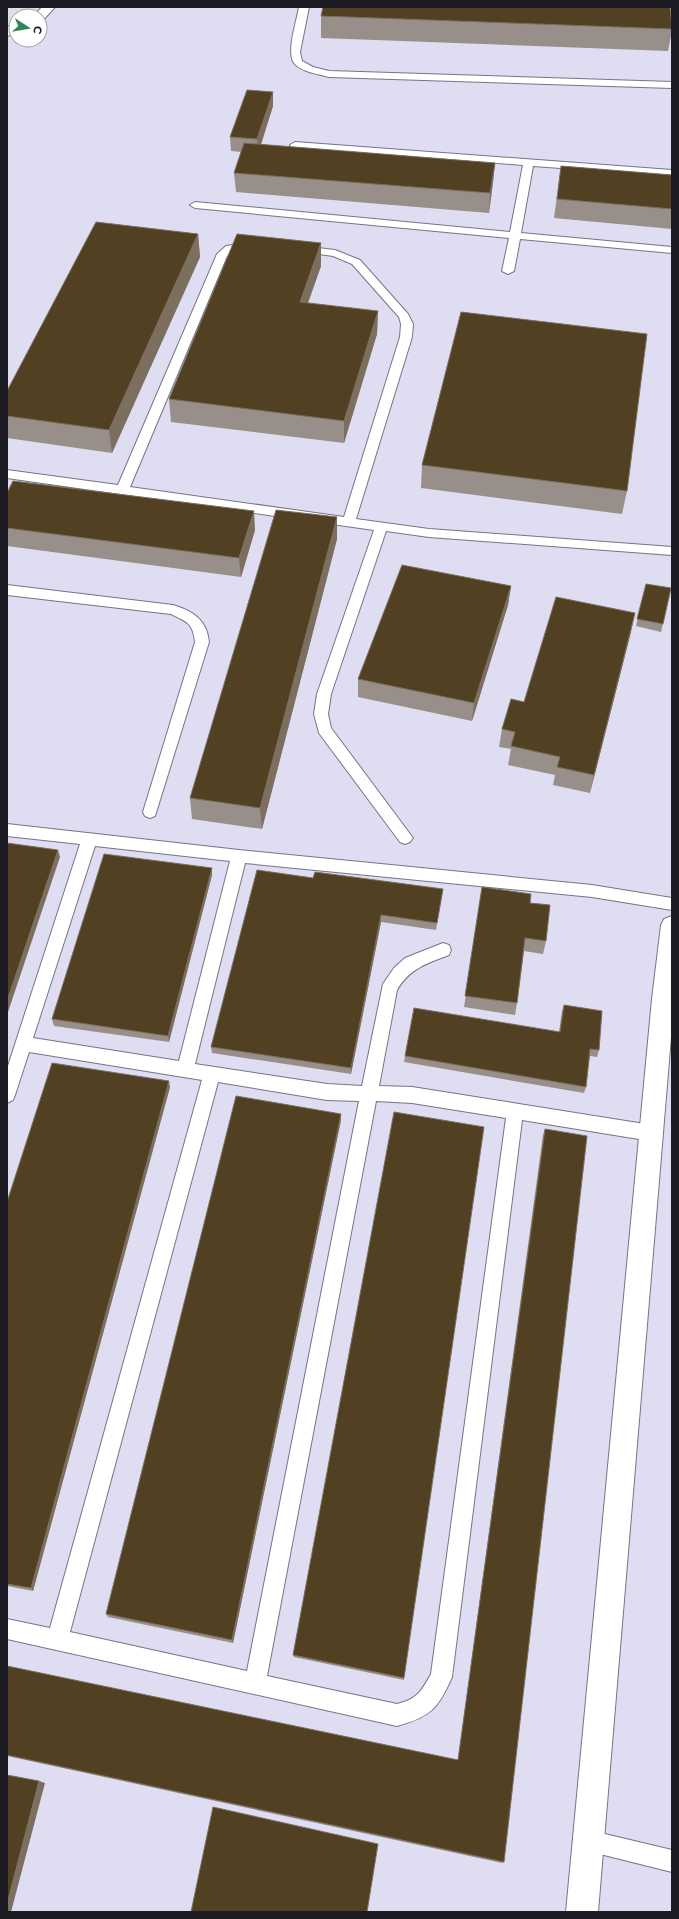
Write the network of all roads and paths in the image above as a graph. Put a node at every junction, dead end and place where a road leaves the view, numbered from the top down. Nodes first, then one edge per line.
1 (304, 7) edge
2 (672, 85) edge
3 (295, 145) dead end
4 (529, 162) junction
5 (672, 173) edge
6 (196, 205) dead end
7 (515, 235) junction
8 (262, 245) edge
9 (291, 248) edge
10 (672, 250) edge
11 (508, 271) dead end
12 (7, 474) edge
13 (122, 490) junction
14 (349, 522) junction
15 (381, 527) junction
16 (672, 551) edge
17 (7, 590) edge
18 (150, 812) dead end
19 (7, 830) edge
20 (405, 838) dead end
21 (89, 840) junction
22 (239, 856) junction
23 (672, 904) edge
24 (672, 925) edge
25 (443, 950) dead end
26 (666, 1040) edge
27 (23, 1044) junction
28 (186, 1070) junction
29 (212, 1074) junction
30 (7, 1095) edge
31 (368, 1095) junction
32 (515, 1111) junction
33 (651, 1133) junction
34 (7, 1629) edge
35 (57, 1640) junction
36 (255, 1684) junction
37 (588, 1841) junction
38 (672, 1860) edge
39 (582, 1912) edge

1 - 2 lane
3 - 4 lane
4 - 5 lane
4 - 7 lane
6 - 7 lane
7 - 10 lane
7 - 11 lane
8 - 13 lane
9 - 14 lane
12 - 13 lane
13 - 14 lane
14 - 15 lane
15 - 16 lane
15 - 20 lane
17 - 18 lane
19 - 21 lane
21 - 22 lane
21 - 27 lane
22 - 23 lane
22 - 28 lane
24 - 26 street
25 - 31 lane
26 - 33 street
27 - 28 lane
27 - 30 lane
28 - 29 lane
29 - 31 lane
29 - 35 lane
31 - 32 lane
31 - 36 lane
32 - 33 lane
32 - 36 lane
33 - 37 street
34 - 35 lane
35 - 36 lane
37 - 38 lane
37 - 39 street

